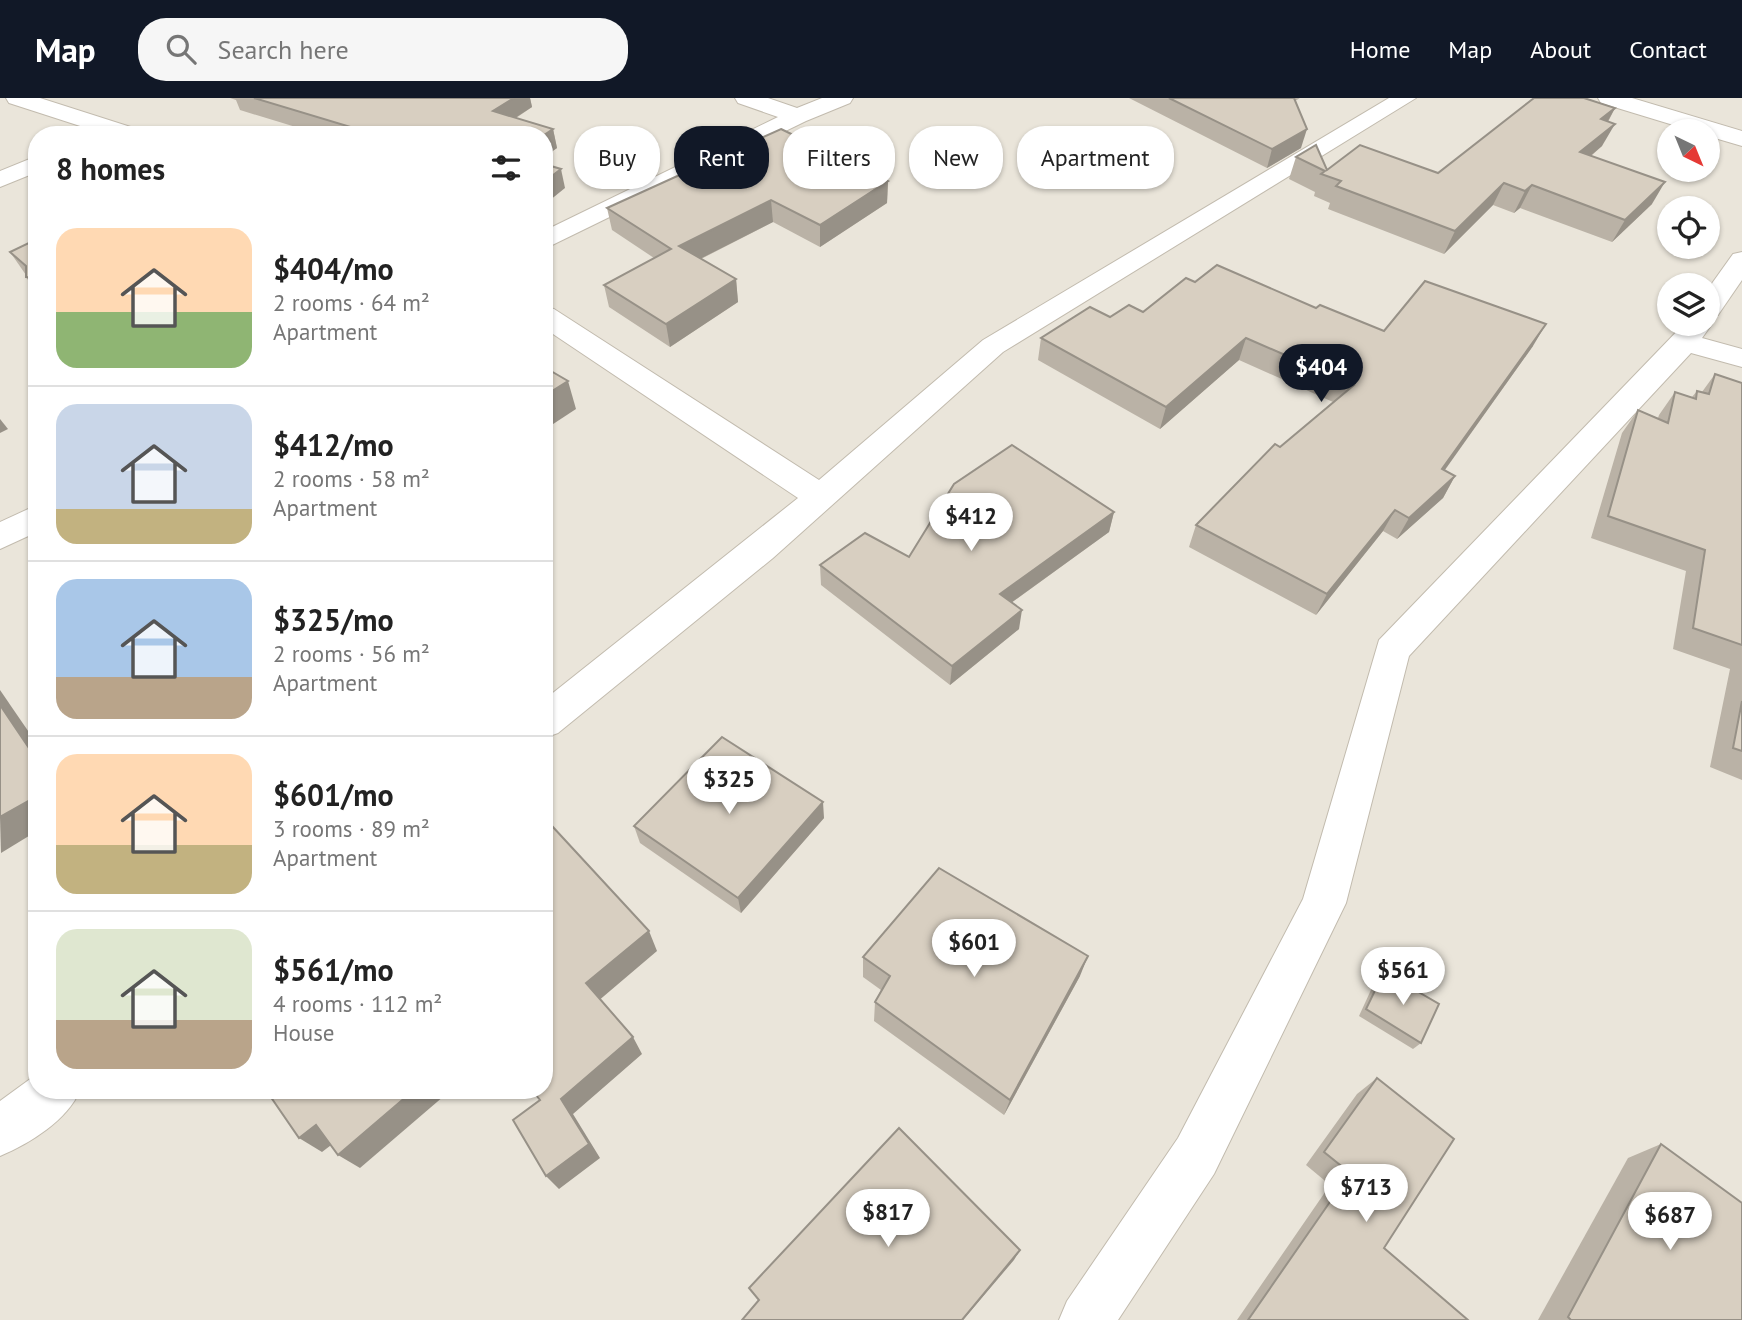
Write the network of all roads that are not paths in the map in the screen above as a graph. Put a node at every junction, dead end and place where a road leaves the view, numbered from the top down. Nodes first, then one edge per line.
1 (17, 98) edge
2 (746, 98) edge
3 (842, 98) edge
4 (1405, 98) edge
5 (1609, 98) edge
6 (799, 116) junction
7 (95, 126) edge
8 (1742, 139) edge
9 (28, 167) edge
10 (0, 180) edge
11 (553, 237) edge
12 (1742, 260) edge
13 (1720, 292) edge
14 (553, 321) edge
15 (1688, 336) edge
16 (1697, 336) edge
17 (1742, 358) edge
18 (821, 497) junction
19 (28, 522) edge
20 (0, 537) edge
21 (553, 715) edge
22 (44, 1099) edge
23 (0, 1131) edge
24 (1086, 1320) edge

1 - 7 street
2 - 6 street
3 - 6 street
4 - 18 street
5 - 8 street
6 - 11 street
9 - 10 street
12 - 13 street
14 - 18 street
15 - 24 street
16 - 17 street
18 - 21 street
19 - 20 street
22 - 23 street

